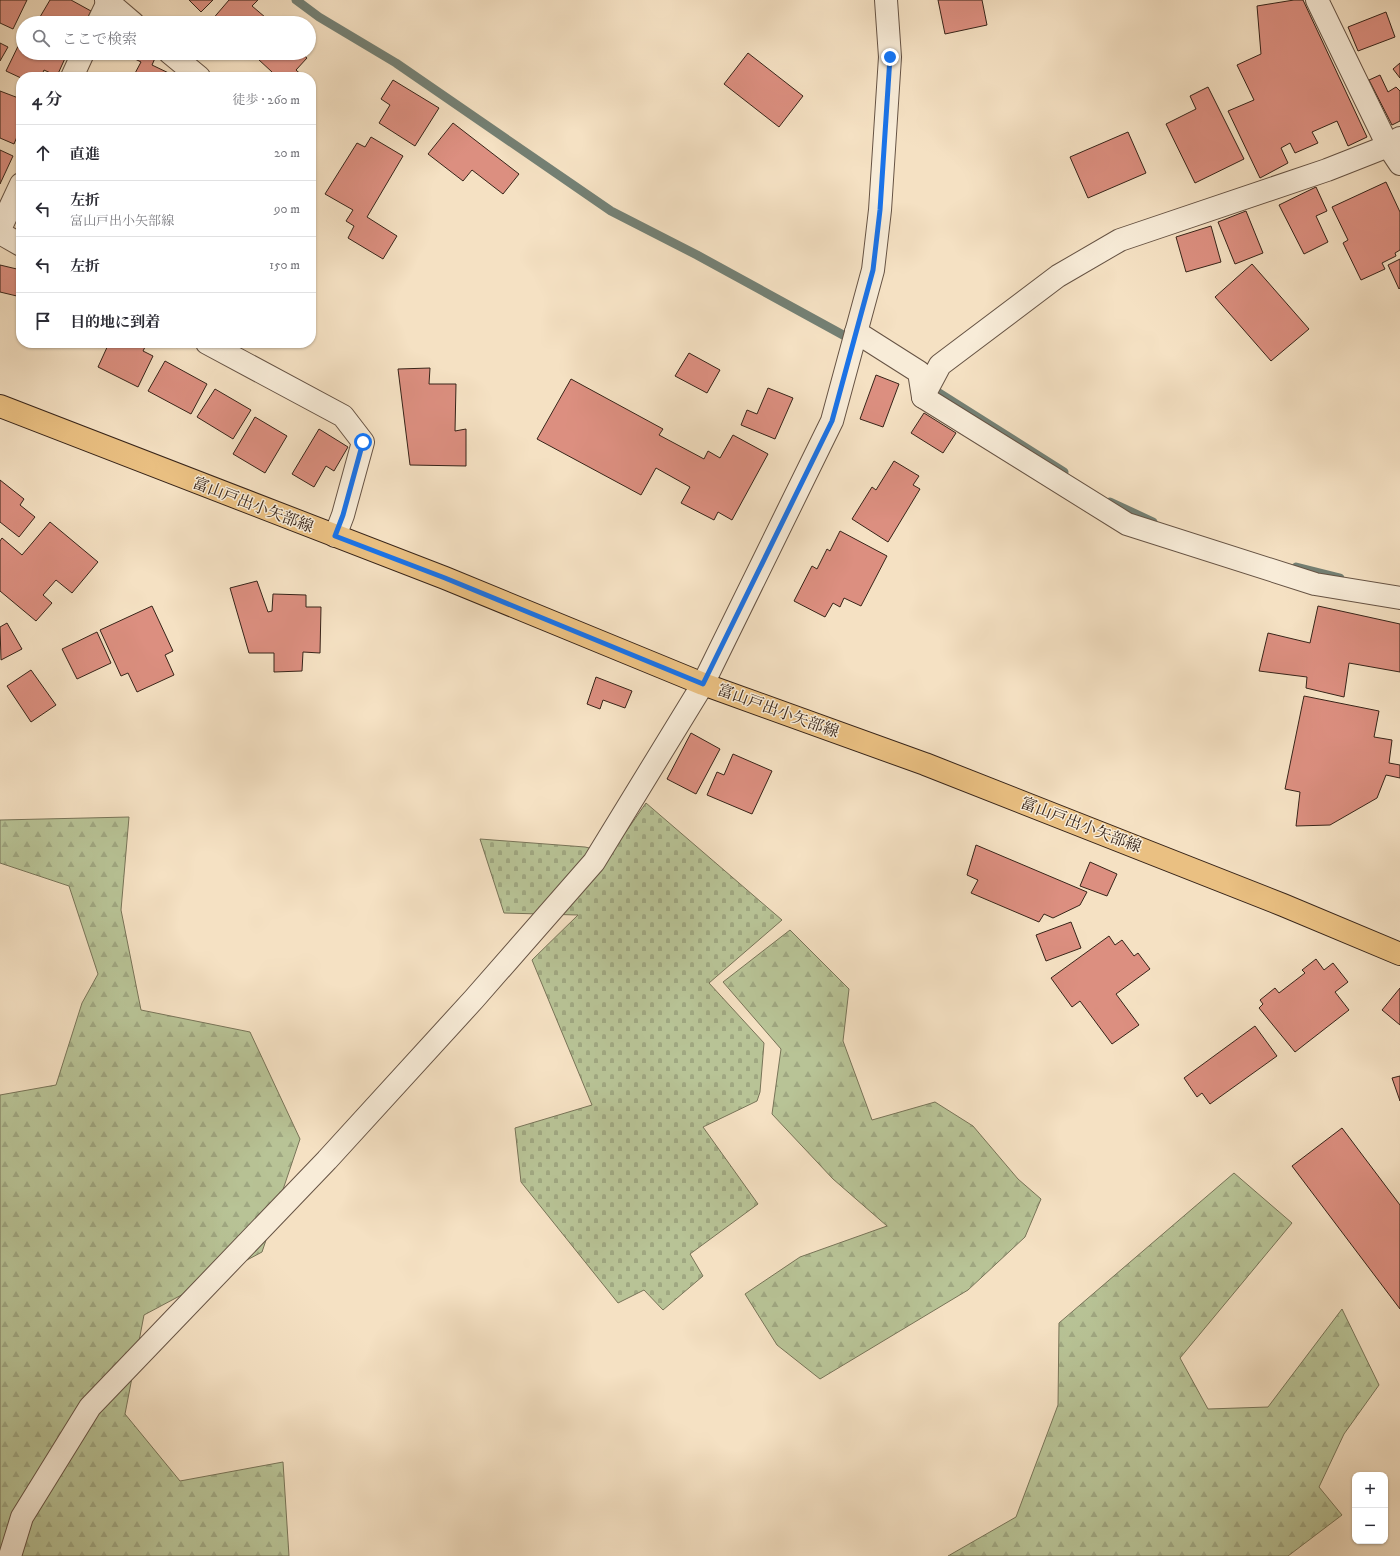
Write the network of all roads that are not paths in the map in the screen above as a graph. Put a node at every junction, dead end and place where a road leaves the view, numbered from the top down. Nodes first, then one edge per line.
1 (886, 0) edge
2 (1317, 0) edge
3 (107, 1) edge
4 (101, 16) edge
5 (125, 16) edge
6 (80, 60) edge
7 (178, 60) edge
8 (74, 72) edge
9 (192, 72) edge
10 (1396, 149) edge
11 (16, 195) edge
12 (0, 229) edge
13 (0, 234) edge
14 (16, 242) edge
15 (856, 332) junction
16 (216, 348) edge
17 (923, 396) junction
18 (0, 406) edge
19 (335, 536) junction
20 (1400, 598) edge
21 (703, 684) junction
22 (1400, 954) edge
23 (10, 1556) edge

1 - 15 street
2 - 10 street
3 - 4 street
3 - 5 street
6 - 8 street
7 - 9 street
10 - 17 street
11 - 12 street
13 - 14 street
15 - 17 street
15 - 21 street
16 - 19 street
17 - 20 street
18 - 19 main road, 富山戸出小矢部線
19 - 21 main road, 富山戸出小矢部線
21 - 22 main road, 富山戸出小矢部線
21 - 23 street

